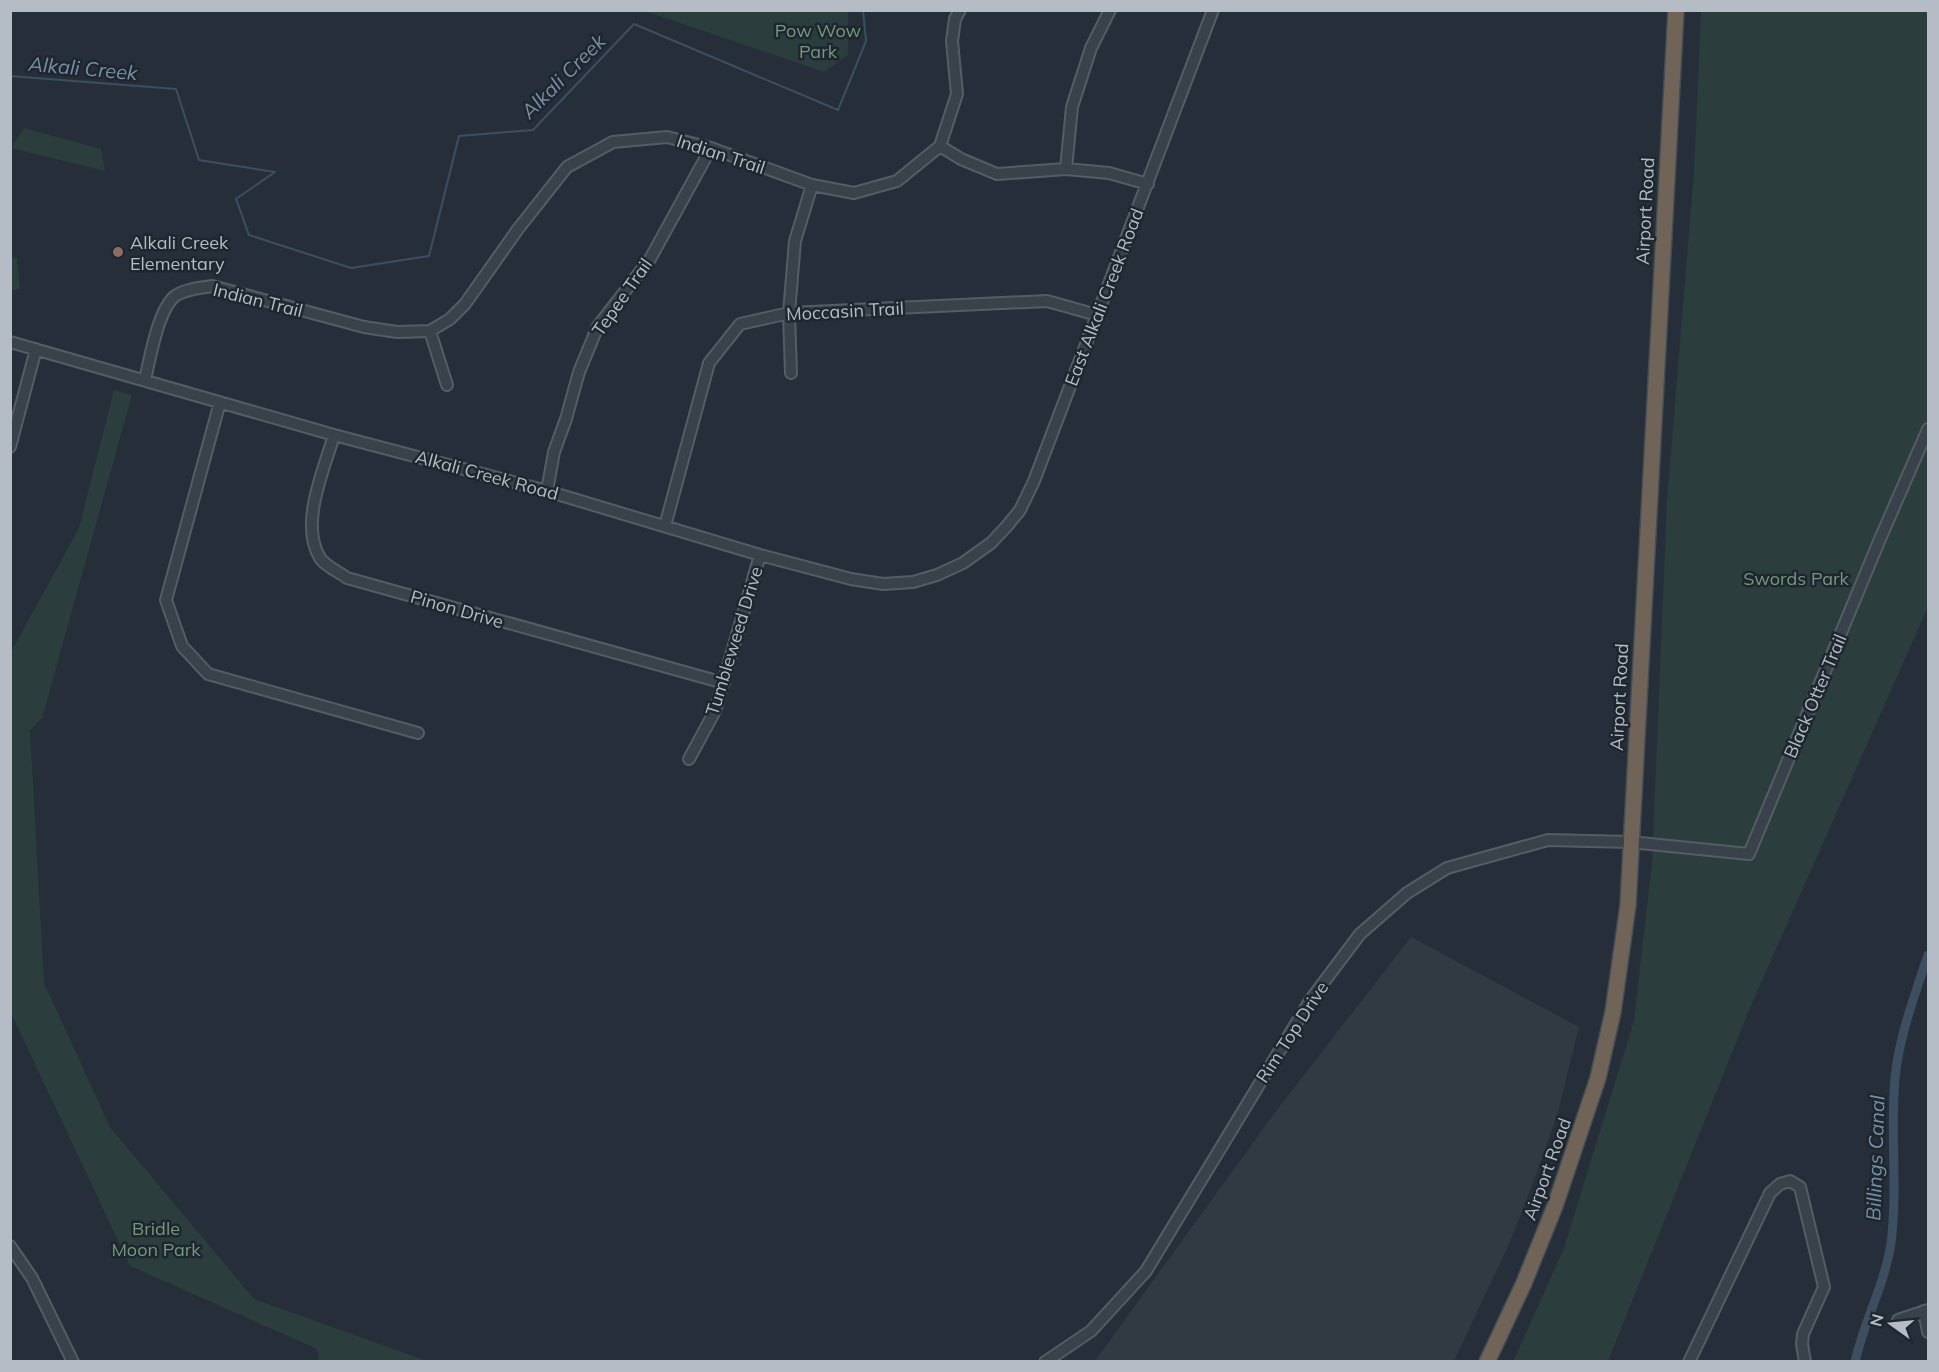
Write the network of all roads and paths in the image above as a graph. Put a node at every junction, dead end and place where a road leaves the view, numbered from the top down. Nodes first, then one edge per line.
1 (960, 10) edge
2 (1110, 10) edge
3 (1213, 10) edge
4 (1676, 10) edge
5 (940, 146) junction
6 (711, 148) junction
7 (1066, 169) junction
8 (1148, 184) junction
9 (812, 185) junction
10 (789, 313) junction
11 (1096, 315) junction
12 (430, 331) junction
13 (10, 342) edge
14 (36, 349) junction
15 (791, 373) dead end
16 (145, 380) junction
17 (447, 385) dead end
18 (220, 402) junction
19 (1929, 429) edge
20 (334, 435) junction
21 (11, 445) edge
22 (547, 490) junction
23 (665, 526) junction
24 (760, 555) junction
25 (963, 563) joint
26 (724, 683) junction
27 (418, 733) dead end
28 (689, 759) dead end
29 (1630, 842) junction
30 (10, 1246) edge
31 (1926, 1310) edge
32 (1898, 1320) dead end
33 (1929, 1332) edge
34 (73, 1362) edge
35 (1046, 1362) edge
36 (1487, 1362) edge
37 (1689, 1362) edge
38 (1805, 1362) edge

1 - 5 street
2 - 7 street
3 - 8 street, East Alkali Creek Road
4 - 29 highway, Airport Road
5 - 7 street
5 - 9 street, Indian Trail
6 - 9 street, Indian Trail
6 - 12 street, Indian Trail
6 - 22 street, Tepee Trail
7 - 8 street
8 - 11 street, East Alkali Creek Road
9 - 10 street
10 - 11 street, Moccasin Trail
10 - 15 street
10 - 23 street, Moccasin Trail
11 - 25 street, East Alkali Creek Road
12 - 16 street, Indian Trail
12 - 17 street
13 - 14 street, Alkali Creek Road
14 - 16 street, Alkali Creek Road
14 - 21 street
16 - 18 street, Alkali Creek Road
18 - 20 street, Alkali Creek Road
18 - 27 street
19 - 29 street, Black Otter Trail
20 - 22 street, Alkali Creek Road
20 - 26 street, Pinon Drive
22 - 23 street, Alkali Creek Road
23 - 24 street, Alkali Creek Road
24 - 25 street, Alkali Creek Road
24 - 26 street, Tumbleweed Drive
26 - 28 street, Tumbleweed Drive
29 - 35 street, Rim Top Drive
29 - 36 highway, Airport Road
30 - 34 street
31 - 32 street
31 - 33 street
37 - 38 street

